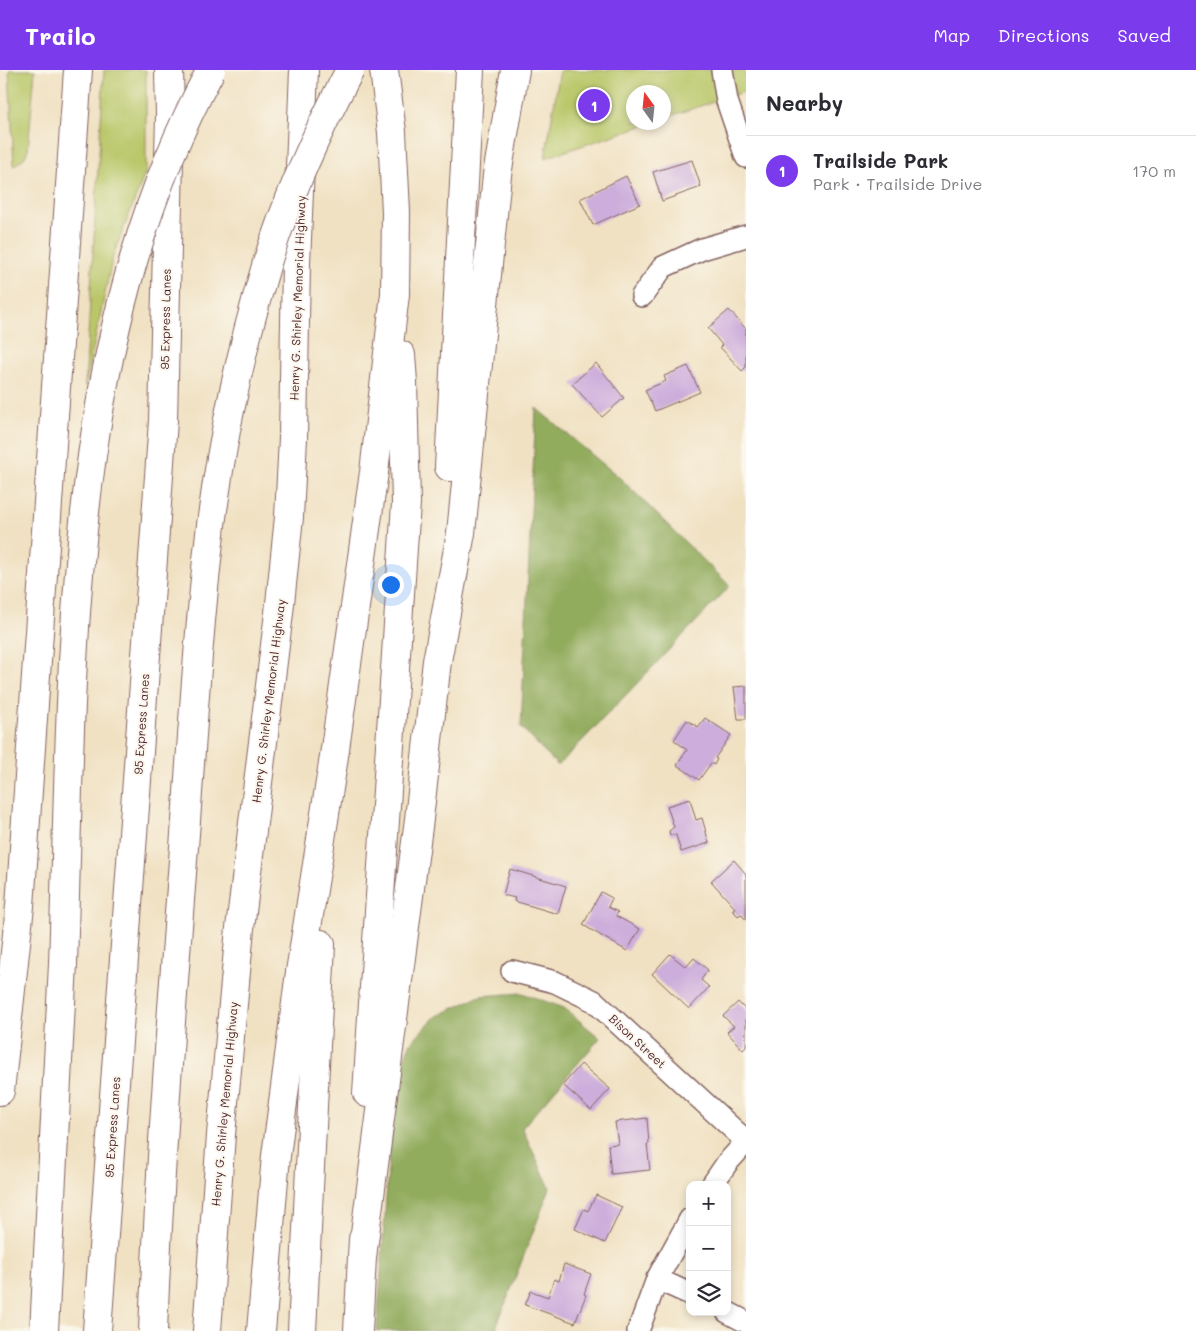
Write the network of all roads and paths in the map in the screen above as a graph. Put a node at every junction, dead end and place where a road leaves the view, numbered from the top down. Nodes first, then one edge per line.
1 (78, 70) edge
2 (169, 70) edge
3 (176, 70) edge
4 (211, 70) edge
5 (304, 70) edge
6 (350, 70) edge
7 (384, 70) edge
8 (470, 70) edge
9 (515, 70) edge
10 (722, 70) edge
11 (170, 115) junction
12 (746, 157) edge
13 (746, 236) edge
14 (395, 294) junction
15 (642, 296) dead end
16 (437, 661) junction
17 (333, 763) junction
18 (512, 971) dead end
19 (0, 1091) edge
20 (746, 1142) edge
21 (715, 1181) edge
22 (686, 1226) edge
23 (362, 1257) junction
24 (657, 1279) junction
25 (686, 1292) edge
26 (731, 1314) edge
27 (746, 1322) edge
28 (44, 1331) edge
29 (97, 1331) edge
30 (153, 1331) edge
31 (208, 1331) edge
32 (261, 1331) edge
33 (302, 1331) edge
34 (358, 1331) edge
35 (638, 1331) edge

1 - 19 highway
2 - 11 highway
3 - 11 highway
4 - 28 highway, bridge
5 - 31 highway, Henry G. Shirley Memorial Highway
6 - 30 highway, bridge
7 - 14 highway
8 - 16 highway
9 - 16 highway
10 - 12 street
11 - 29 highway, 95 Express Lanes
13 - 15 street
14 - 17 highway
14 - 23 highway
16 - 23 highway
17 - 32 highway
17 - 33 highway
18 - 20 street, Bison Street
20 - 21 street
22 - 24 street
23 - 34 highway
24 - 25 street
24 - 35 street
26 - 27 street

